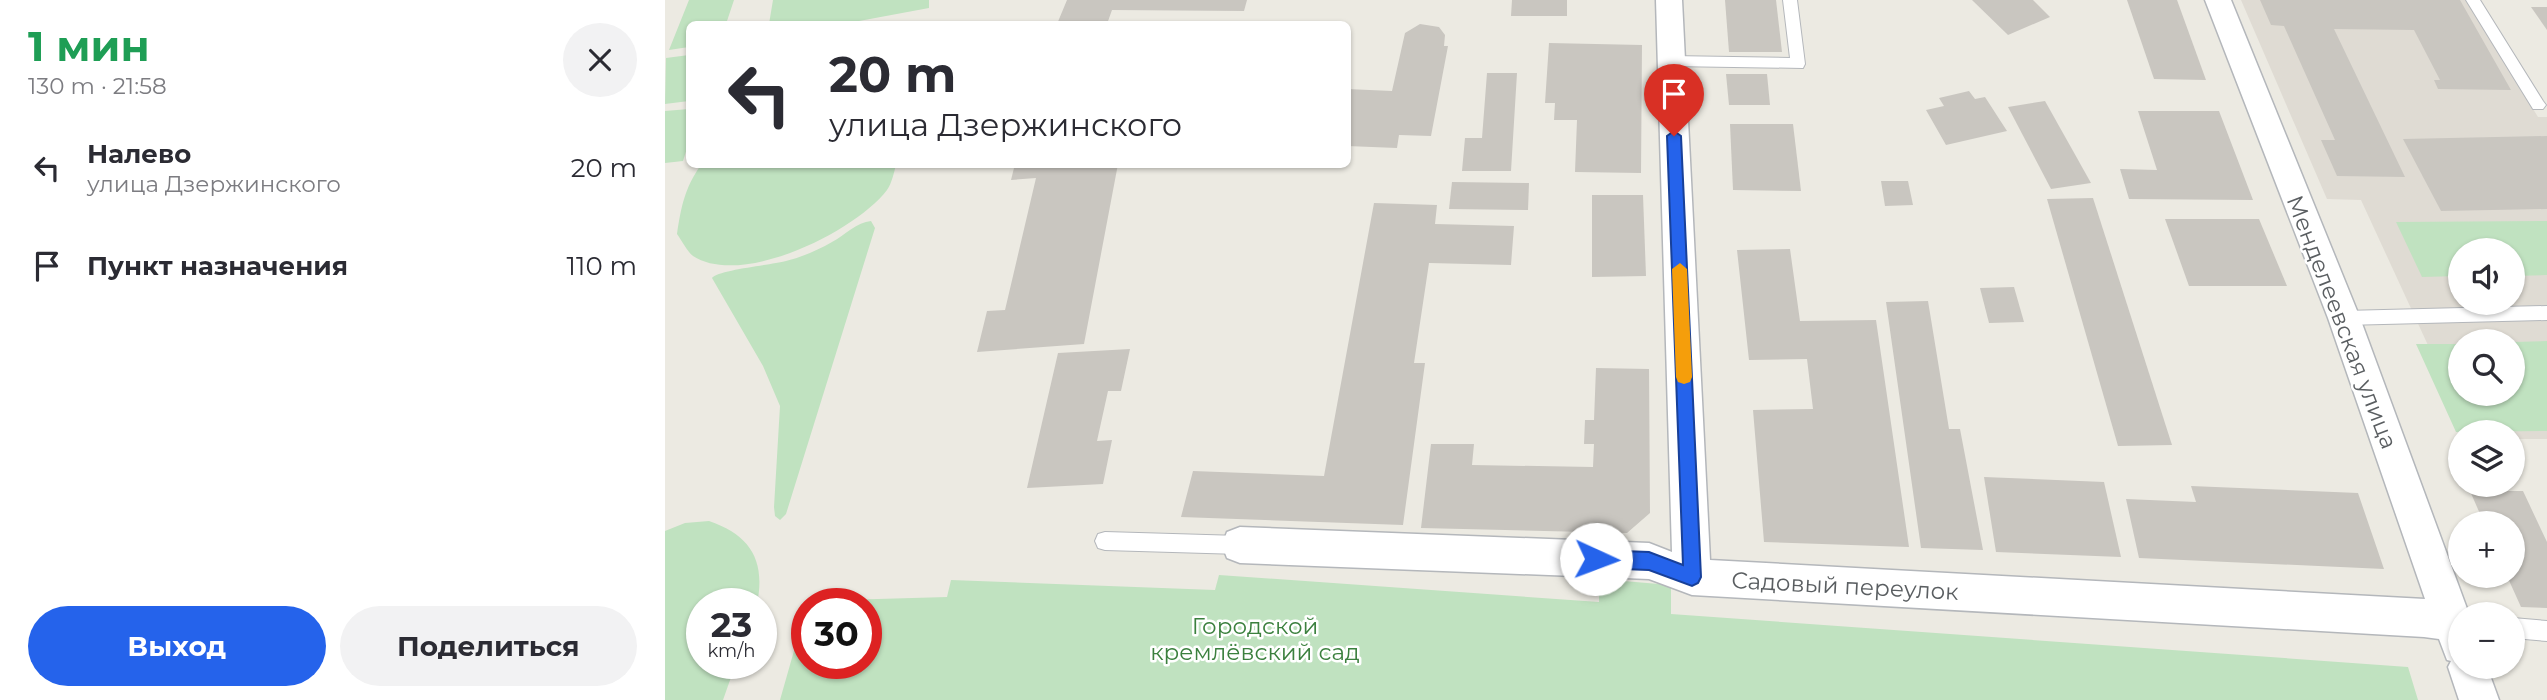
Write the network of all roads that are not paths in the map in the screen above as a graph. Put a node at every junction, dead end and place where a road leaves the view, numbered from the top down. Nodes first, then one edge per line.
1 (1669, 0) edge
2 (1790, 0) edge
3 (2218, 0) edge
4 (2473, 0) edge
5 (1671, 61) junction
6 (2538, 105) dead end
7 (2547, 313) edge
8 (2344, 318) junction
9 (1105, 541) dead end
10 (1240, 545) joint
11 (1692, 577) junction
12 (2448, 604) edge
13 (2448, 627) edge
14 (2525, 629) edge
15 (2547, 631) edge
16 (2471, 679) edge
17 (2479, 700) edge

1 - 5 street
2 - 5 lane
3 - 8 street, Менделеевская улица
4 - 6 lane
5 - 11 street
7 - 8 lane
8 - 12 street, Менделеевская улица
9 - 10 lane
10 - 11 street, Садовый переулок
11 - 13 street, Садовый переулок
14 - 15 lane
16 - 17 street

